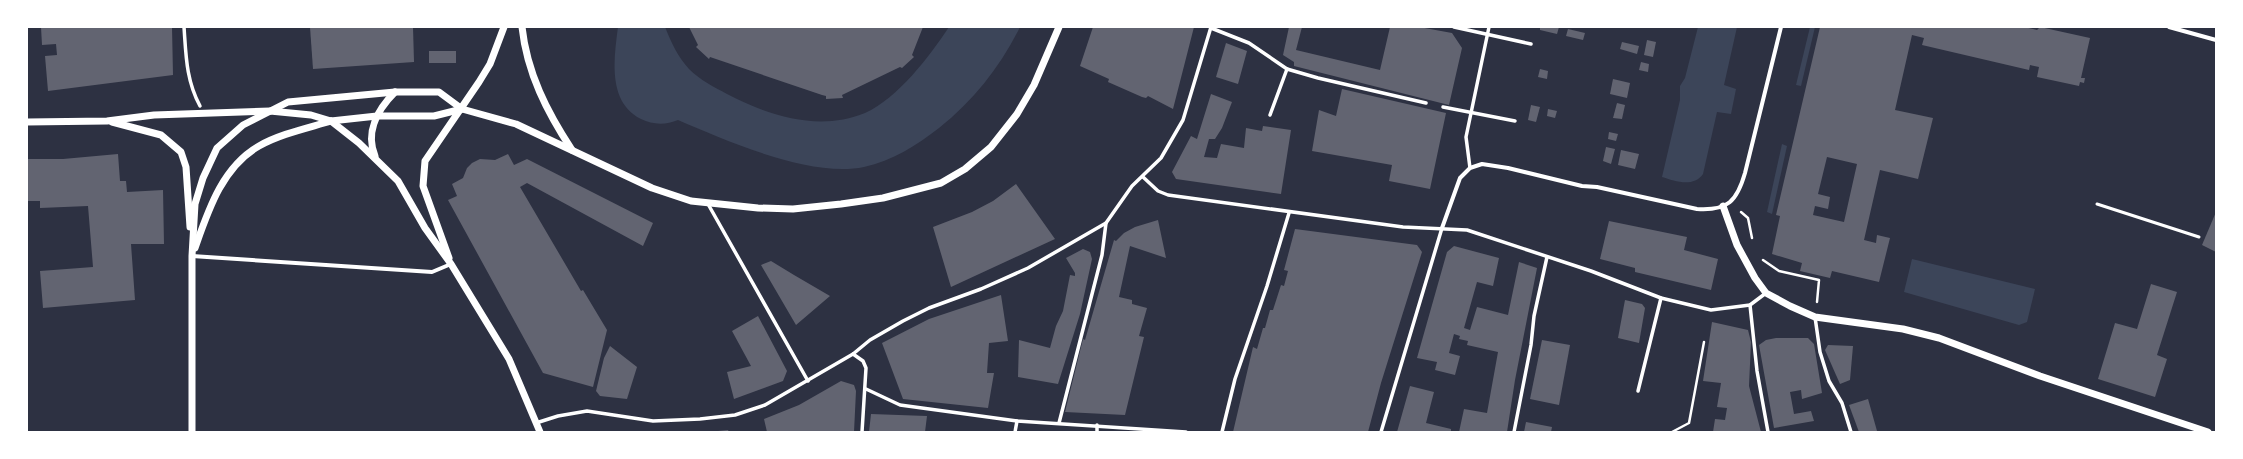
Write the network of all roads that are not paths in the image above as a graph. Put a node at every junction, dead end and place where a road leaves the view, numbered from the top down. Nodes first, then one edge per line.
1 (184, 27) edge
2 (504, 27) edge
3 (522, 27) edge
4 (1059, 27) edge
5 (1211, 27) edge
6 (1454, 27) edge
7 (1489, 27) edge
8 (1781, 27) edge
9 (2169, 27) edge
10 (1487, 36) junction
11 (2216, 40) edge
12 (1531, 44) dead end
13 (1287, 69) junction
14 (395, 92) junction
15 (1426, 104) dead end
16 (200, 106) dead end
17 (1443, 107) dead end
18 (462, 109) junction
19 (270, 111) junction
20 (1470, 112) junction
21 (1270, 115) dead end
22 (377, 116) junction
23 (107, 121) junction
24 (332, 121) junction
25 (1515, 121) dead end
26 (27, 122) edge
27 (572, 150) junction
28 (376, 160) junction
29 (1470, 168) junction
30 (1143, 177) junction
31 (708, 204) junction
32 (2097, 204) dead end
33 (1723, 206) junction
34 (1289, 213) junction
35 (1106, 223) junction
36 (1442, 228) junction
37 (2199, 237) dead end
38 (192, 256) junction
39 (1547, 257) junction
40 (451, 264) junction
41 (1766, 293) junction
42 (1661, 298) junction
43 (1750, 305) junction
44 (1815, 317) junction
45 (853, 354) junction
46 (808, 381) junction
47 (866, 388) junction
48 (1638, 391) dead end
49 (1017, 421) junction
50 (536, 423) junction
51 (1059, 423) junction
52 (1097, 425) junction
53 (192, 432) edge
54 (540, 432) edge
55 (862, 432) edge
56 (1015, 432) edge
57 (1097, 432) edge
58 (1186, 432) edge
59 (1222, 432) edge
60 (1381, 432) edge
61 (1514, 432) edge
62 (1768, 432) edge
63 (1852, 432) edge
64 (2208, 432) edge

1 - 16 street
2 - 18 street
3 - 27 street
4 - 31 street
5 - 13 street
5 - 30 street
6 - 10 street
7 - 10 street
8 - 33 street
9 - 11 street
10 - 12 street
10 - 20 street
13 - 15 street
13 - 21 street
14 - 18 street
14 - 19 street
14 - 22 street
17 - 20 street
18 - 22 street
18 - 27 street
18 - 40 street
19 - 23 street
19 - 24 street
19 - 38 street
20 - 25 street
20 - 29 street
22 - 24 street
22 - 28 street
23 - 26 street
23 - 38 street
24 - 28 street
24 - 38 street
27 - 31 street
28 - 40 street
29 - 33 street
29 - 36 street
30 - 34 street
30 - 35 street
31 - 46 street
32 - 37 lane
33 - 41 street
34 - 36 street
34 - 59 street
35 - 45 street
35 - 51 street
36 - 39 street
36 - 60 street
38 - 40 street
38 - 53 street
39 - 42 street
39 - 61 street
40 - 50 street
41 - 43 street
41 - 44 street
42 - 43 street
42 - 48 street
43 - 62 street
44 - 63 street
44 - 64 street
45 - 46 street
45 - 47 street
46 - 50 street
47 - 49 street
47 - 55 street
49 - 51 street
49 - 56 street
50 - 54 street
51 - 52 street
52 - 57 street
52 - 58 street

